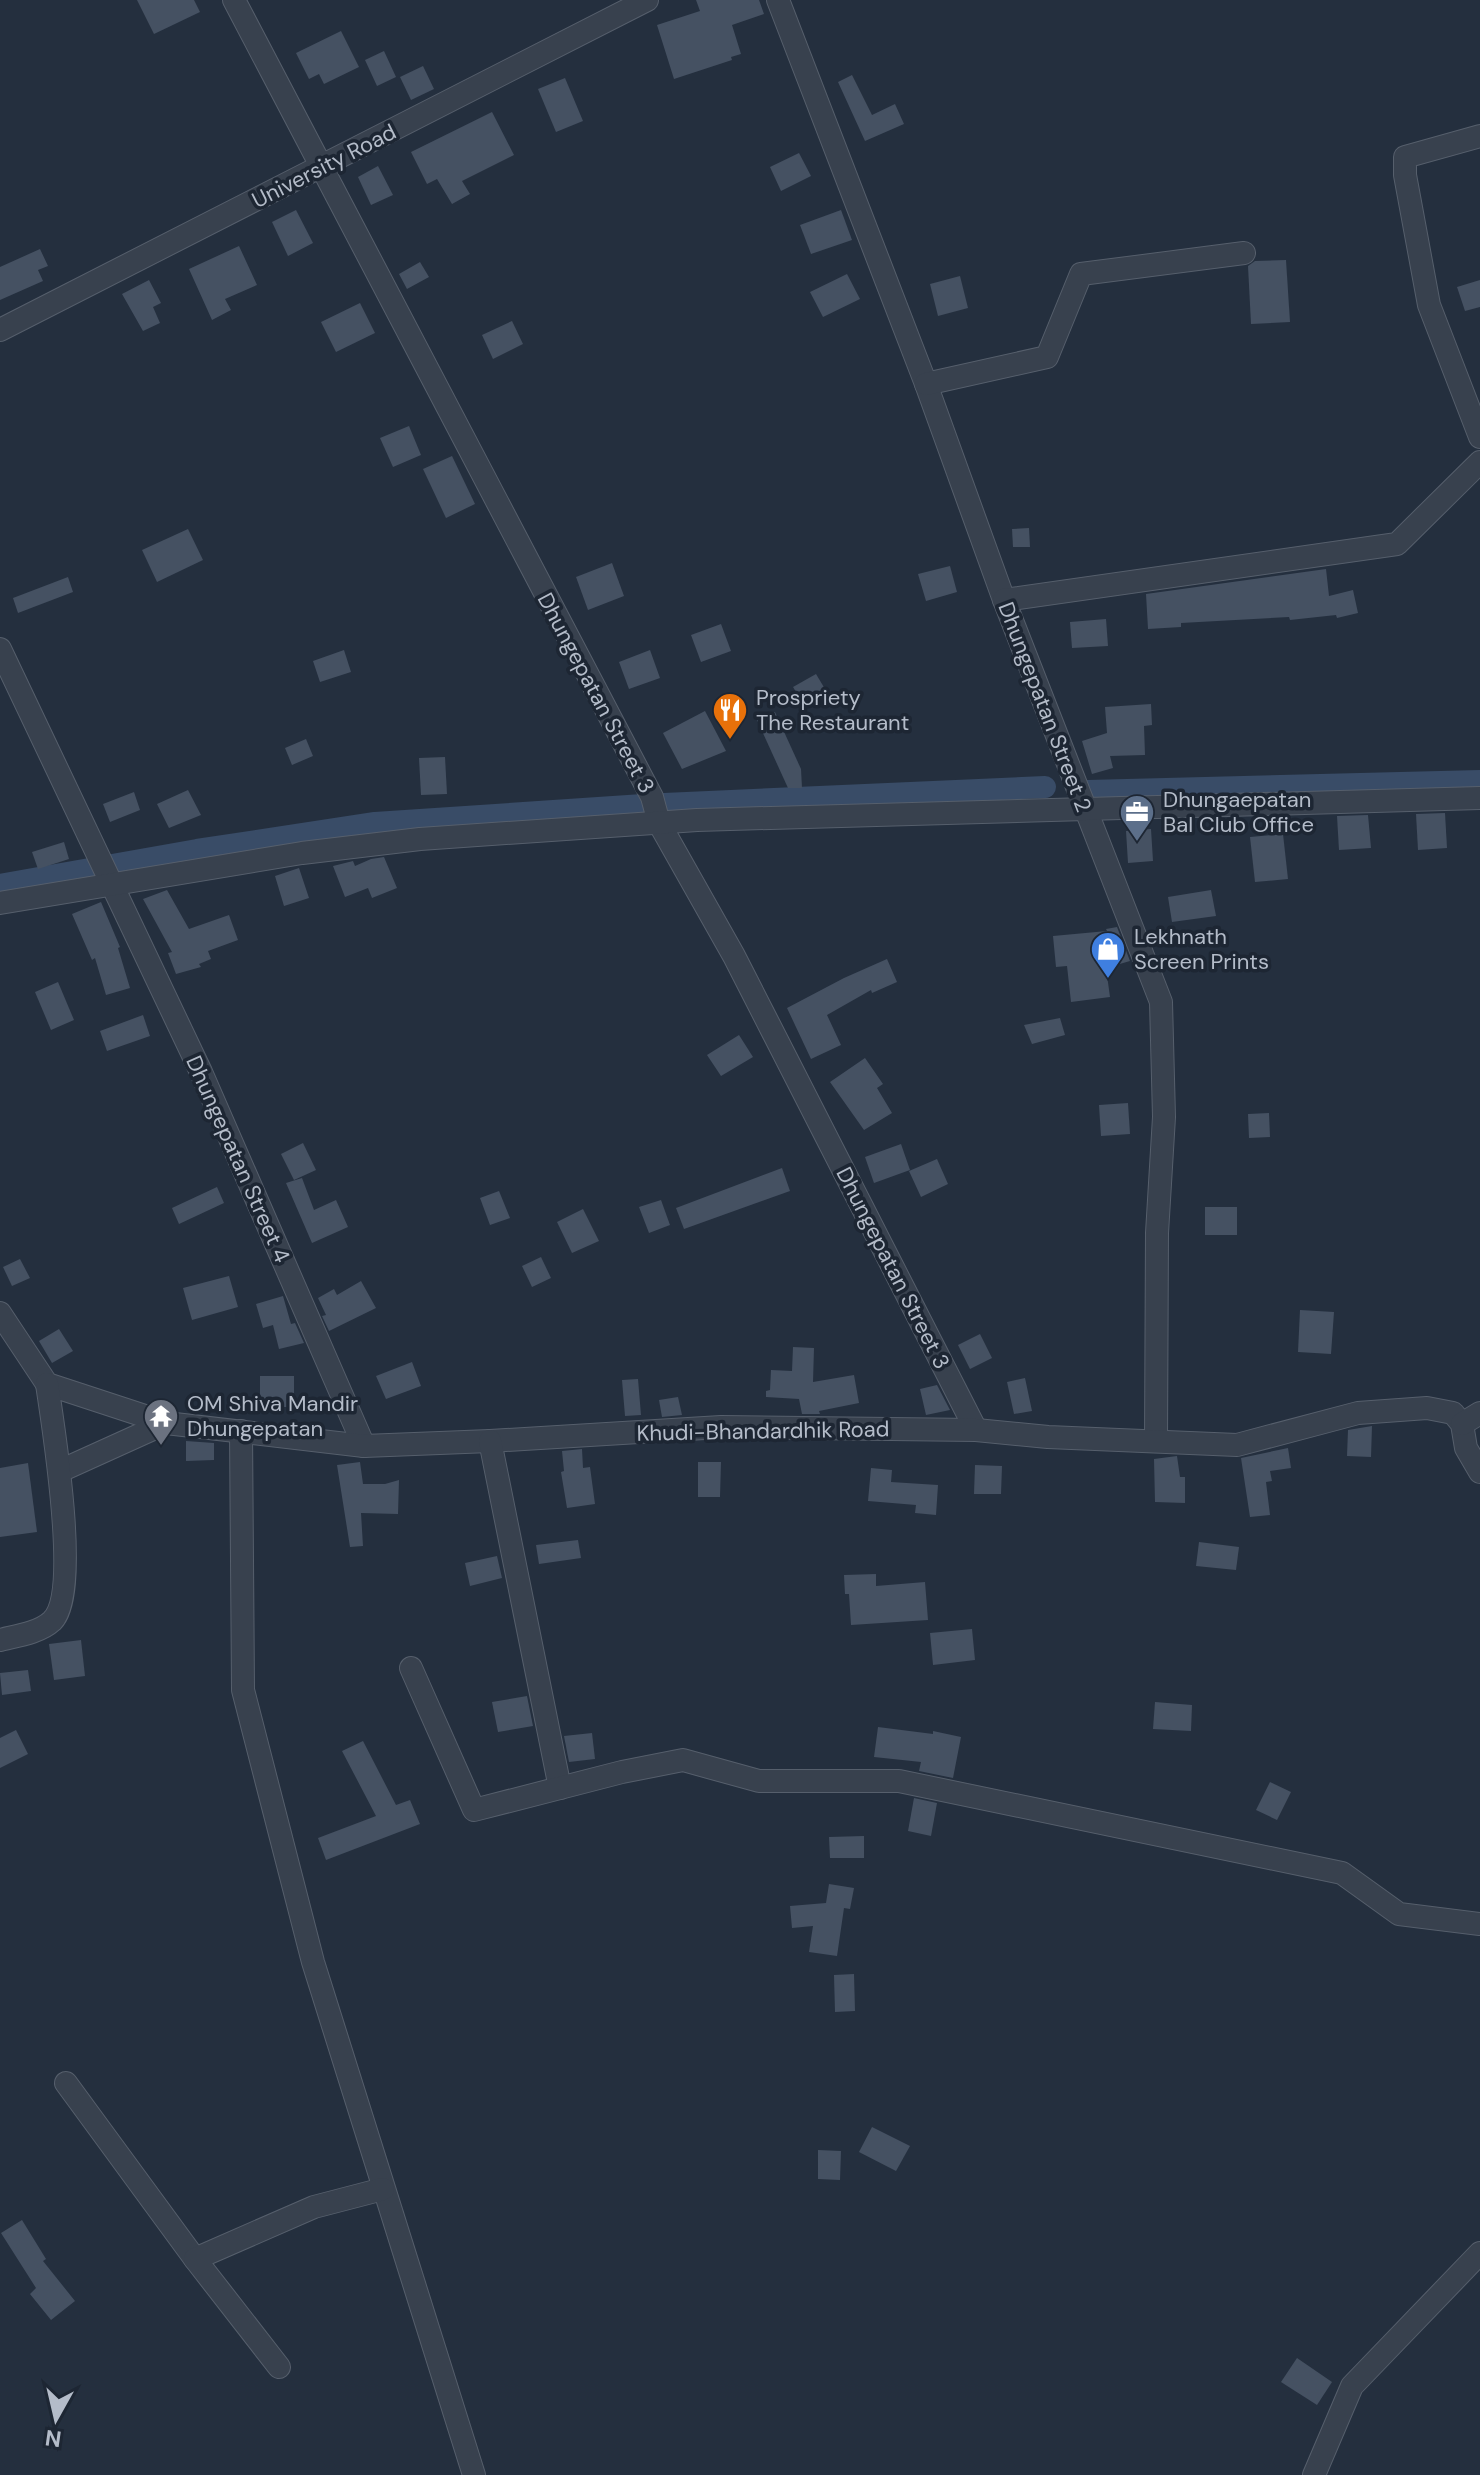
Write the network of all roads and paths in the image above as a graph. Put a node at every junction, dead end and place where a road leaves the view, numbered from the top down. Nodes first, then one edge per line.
1 (234, 0) edge
2 (647, 0) edge
3 (778, 0) edge
4 (1480, 136) edge
5 (321, 168) junction
6 (1244, 253) dead end
7 (0, 330) edge
8 (926, 384) junction
9 (1480, 437) edge
10 (1480, 462) edge
11 (1004, 600) junction
12 (0, 649) edge
13 (1480, 798) edge
14 (1084, 809) junction
15 (659, 823) junction
16 (105, 872) junction
17 (0, 903) edge
18 (0, 1313) edge
19 (47, 1384) junction
20 (1471, 1418) edge
21 (166, 1423) junction
22 (976, 1430) junction
23 (241, 1431) junction
24 (490, 1441) junction
25 (1156, 1441) junction
26 (364, 1446) junction
27 (60, 1471) junction
28 (1480, 1472) edge
29 (0, 1640) edge
30 (411, 1668) dead end
31 (560, 1788) junction
32 (1480, 1924) edge
33 (66, 2083) dead end
34 (383, 2189) junction
35 (1480, 2253) edge
36 (195, 2259) junction
37 (279, 2367) dead end
38 (474, 2475) edge
39 (1314, 2475) edge

1 - 5 street, Dhungepatan Street 3
2 - 5 street, University Road
3 - 8 street, Dhungepatan Street 2
4 - 9 street
5 - 7 street, University Road
5 - 15 street, Dhungepatan Street 3
6 - 8 street
8 - 11 street, Dhungepatan Street 2
10 - 11 street
11 - 14 street, Dhungepatan Street 2
12 - 16 street, Dhungepatan Street 4
13 - 14 street
14 - 15 street
14 - 25 street, Dhungepatan Street 2
15 - 16 street
15 - 22 street, Dhungepatan Street 3
16 - 17 street
16 - 26 street, Dhungepatan Street 4
18 - 19 street
19 - 21 street, Khudi-Bhandardhik Road
19 - 27 street
20 - 25 street, Khudi-Bhandardhik Road
20 - 28 street, Khudi-Bhandardhik Road
21 - 23 street, Khudi-Bhandardhik Road
21 - 27 street
22 - 24 street, Khudi-Bhandardhik Road
22 - 25 street, Khudi-Bhandardhik Road
23 - 26 street, Khudi-Bhandardhik Road
23 - 34 street
24 - 26 street, Khudi-Bhandardhik Road
24 - 31 street
27 - 29 street
30 - 31 street
31 - 32 street
33 - 36 street
34 - 36 street
34 - 38 street
35 - 39 street
36 - 37 street

